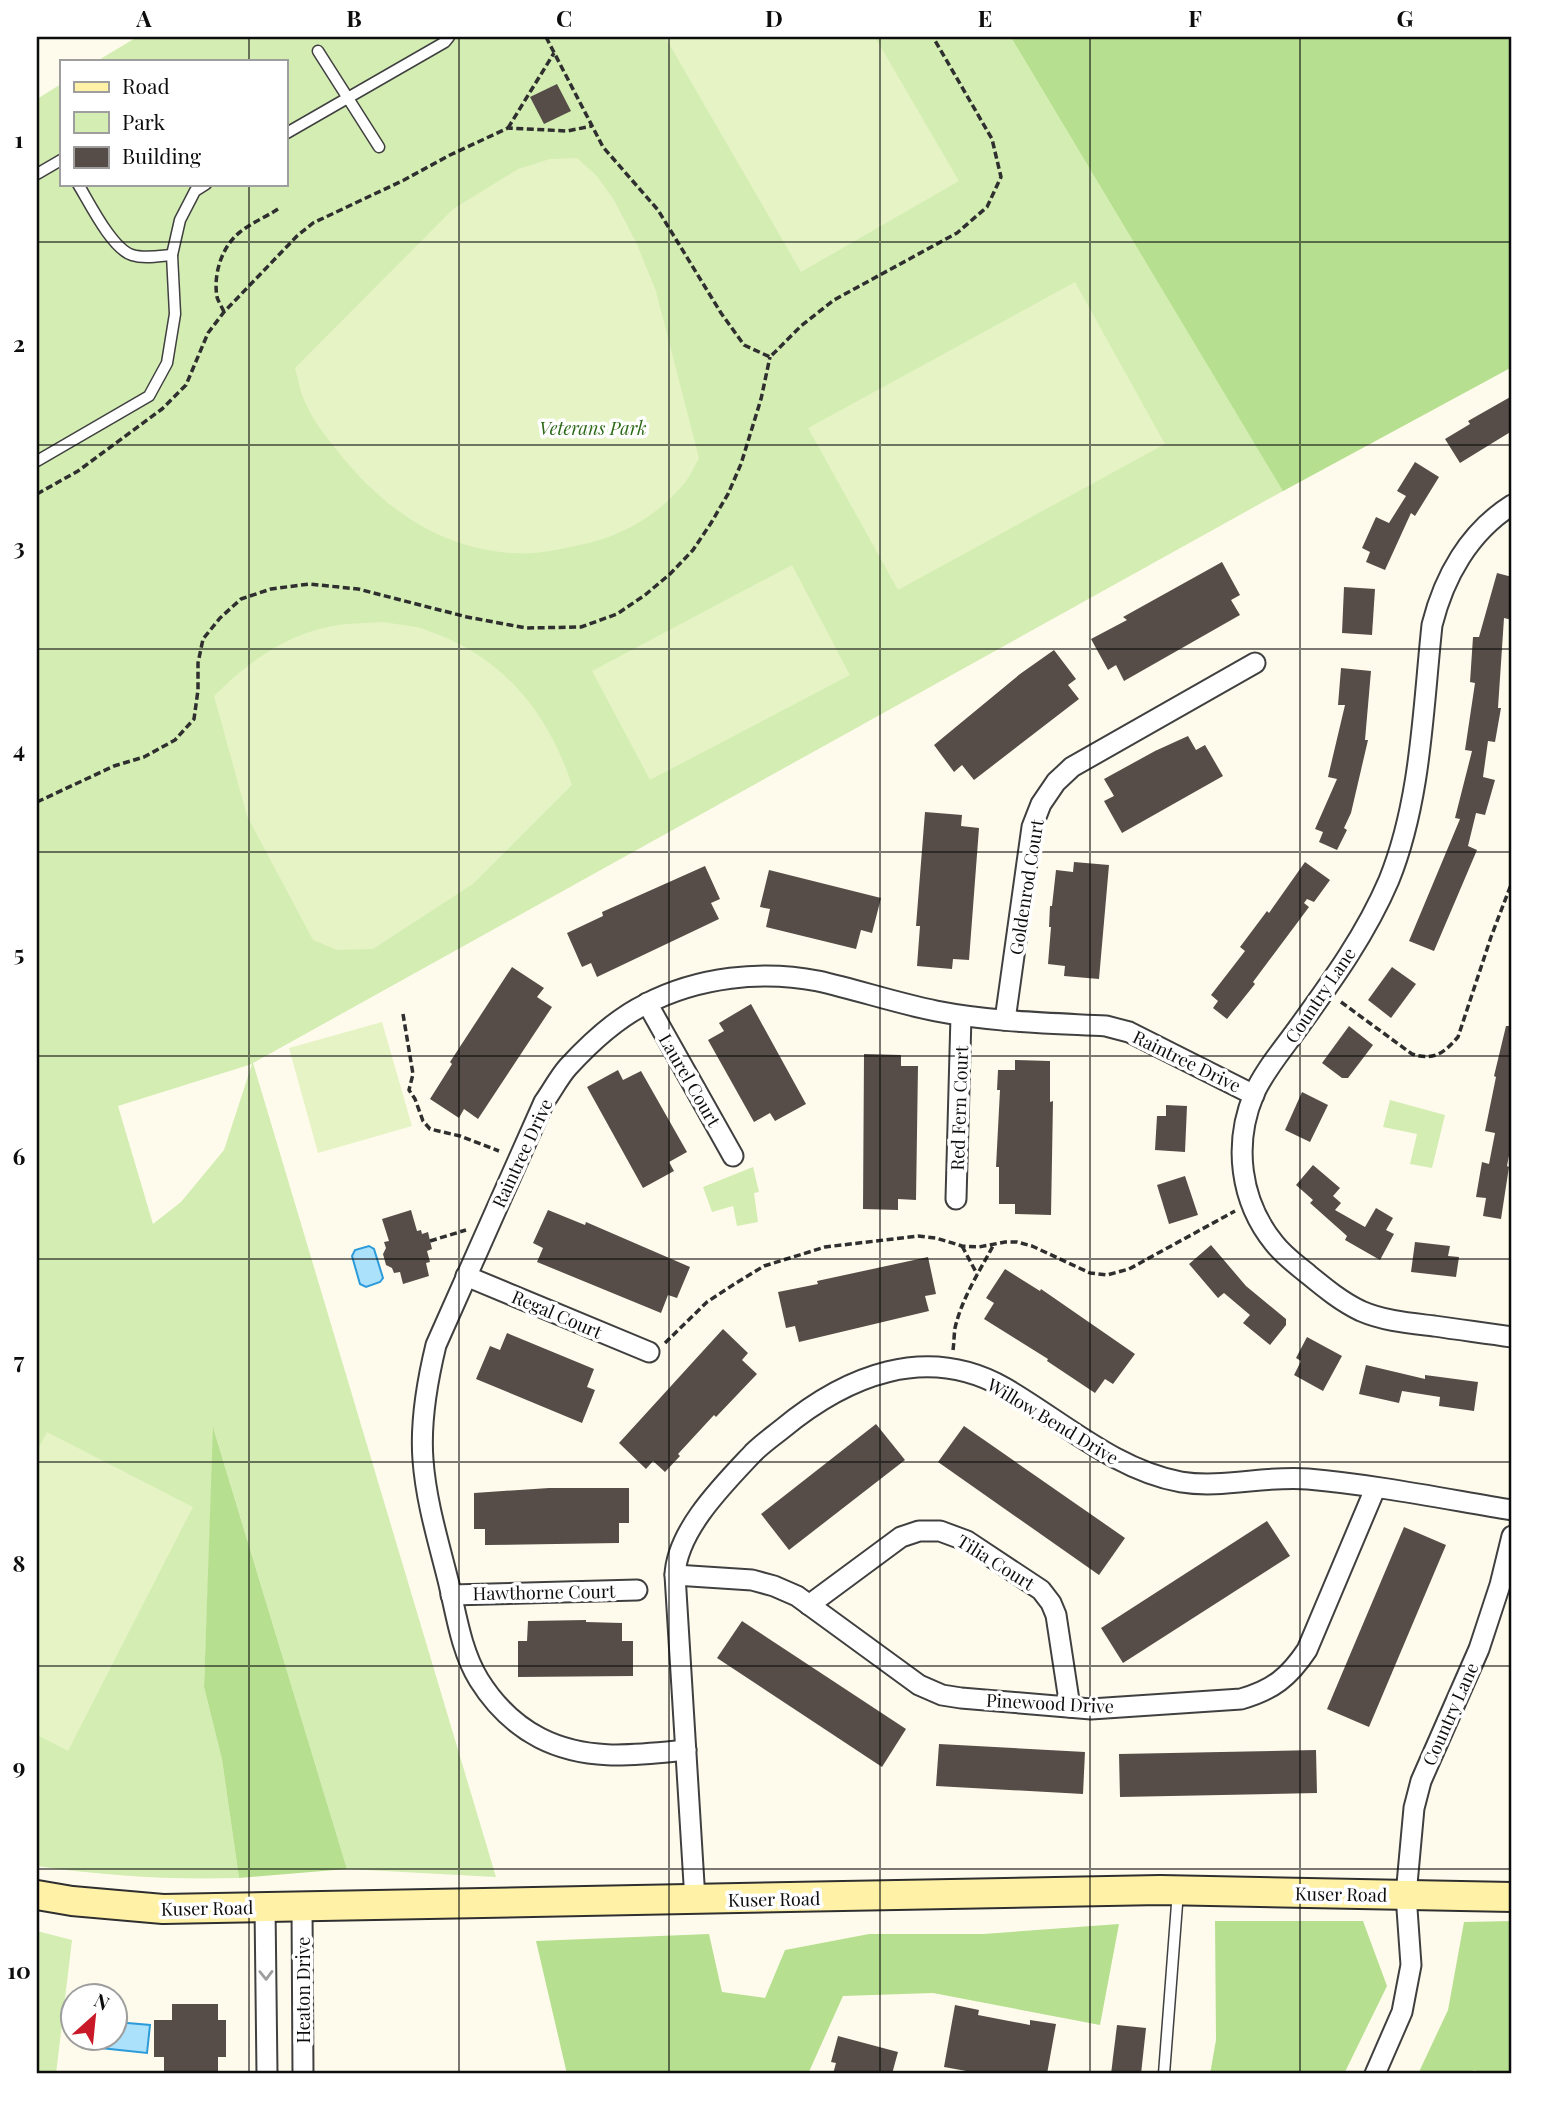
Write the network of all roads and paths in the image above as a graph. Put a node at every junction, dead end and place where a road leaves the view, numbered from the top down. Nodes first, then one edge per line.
1 (449, 37) edge
2 (546, 37) edge
3 (933, 37) edge
4 (318, 51) dead end
5 (554, 53) junction
6 (347, 99) junction
7 (592, 126) junction
8 (508, 128) junction
9 (287, 133) edge
10 (379, 147) dead end
11 (60, 161) edge
12 (37, 174) edge
13 (79, 186) edge
14 (203, 186) edge
15 (278, 209) dead end
16 (172, 255) junction
17 (224, 312) junction
18 (770, 357) junction
19 (37, 461) edge
20 (37, 494) edge
21 (1512, 505) edge
22 (1255, 663) dead end
23 (37, 802) edge
24 (1512, 883) edge
25 (1325, 990) junction
26 (647, 1003) junction
27 (403, 1014) dead end
28 (961, 1016) junction
29 (1005, 1020) junction
30 (1254, 1095) junction
31 (499, 1151) dead end
32 (733, 1156) dead end
33 (956, 1199) dead end
34 (1251, 1203) junction
35 (489, 1225) junction
36 (430, 1241) dead end
37 (993, 1245) junction
38 (962, 1246) junction
39 (977, 1274) junction
40 (466, 1276) junction
41 (1512, 1337) edge
42 (649, 1352) joint
43 (950, 1369) junction
44 (1375, 1489) junction
45 (1512, 1510) edge
46 (1512, 1536) edge
47 (675, 1575) junction
48 (637, 1590) dead end
49 (451, 1595) junction
50 (809, 1605) junction
51 (1070, 1707) junction
52 (686, 1751) junction
53 (1178, 1891) junction
54 (37, 1895) edge
55 (1406, 1895) junction
56 (1512, 1897) edge
57 (695, 1900) junction
58 (302, 1906) junction
59 (265, 1907) junction
60 (268, 2074) edge
61 (303, 2074) edge
62 (1164, 2074) edge
63 (1376, 2074) edge

1 - 6 lane
2 - 5 path
3 - 18 path
4 - 6 lane
5 - 7 path
5 - 8 path
6 - 9 lane
6 - 10 lane
7 - 8 path
7 - 18 path
8 - 17 path
11 - 12 lane
13 - 16 lane
14 - 16 lane
15 - 17 path
16 - 19 lane
17 - 20 path
18 - 23 path
21 - 25 street, Country Lane
22 - 29 street, Goldenrod Court
24 - 25 path
25 - 30 street, Country Lane
26 - 28 street, Raintree Drive
26 - 32 street, Laurel Court
26 - 35 street, Raintree Drive
27 - 31 path
28 - 29 street, Raintree Drive
28 - 33 street, Red Fern Court
29 - 30 street, Raintree Drive
30 - 34 street, Country Lane
34 - 37 path
34 - 41 street, Country Lane
35 - 36 path
35 - 40 street, Raintree Drive
37 - 38 path
37 - 39 path
38 - 39 path
38 - 42 path
39 - 43 path
40 - 42 street, Regal Court
40 - 49 street, Raintree Drive
43 - 44 street, Willow Bend Drive
43 - 47 street, Willow Bend Drive
44 - 45 street, Willow Bend Drive
44 - 51 street, Pinewood Drive
46 - 55 street, Country Lane
47 - 50 street, Pinewood Drive
47 - 52 street, Willow Bend Drive
48 - 49 street, Hawthorne Court
49 - 52 street, Raintree Drive
50 - 51 street, Pinewood Drive
50 - 51 street, Tilia Court
52 - 57 street, Willow Bend Drive
53 - 55 street, Kuser Road
53 - 57 street, Kuser Road
53 - 62 lane
54 - 59 street, Kuser Road
55 - 56 street, Kuser Road
55 - 63 street, Country Lane
57 - 58 street, Kuser Road
58 - 59 street, Kuser Road
58 - 61 street, Heaton Drive
59 -> 60 street, Heaton Drive

